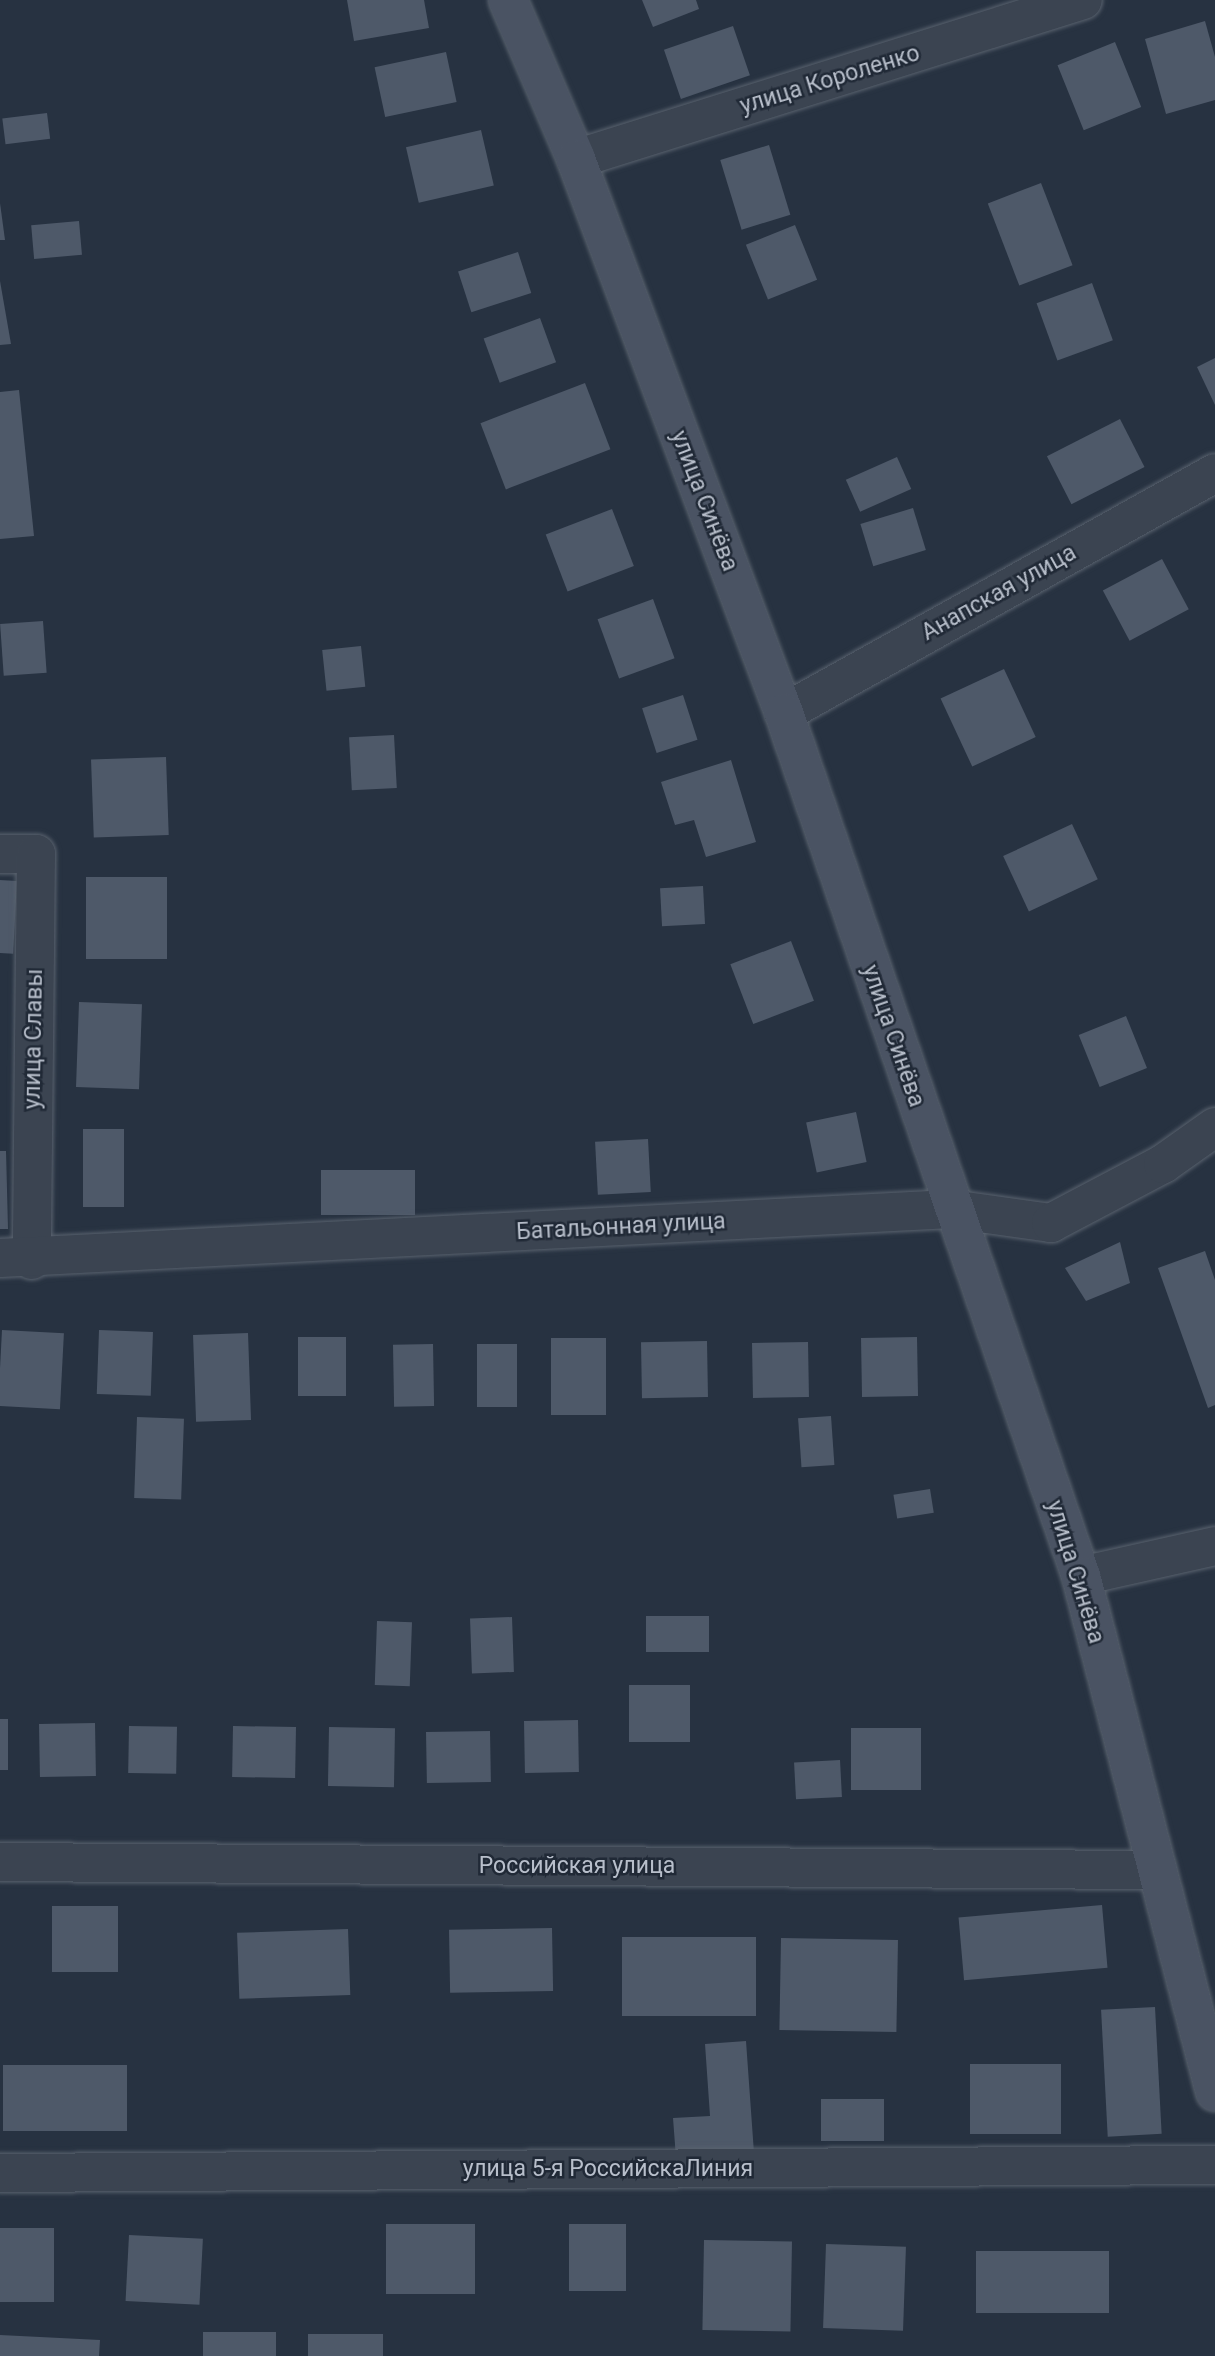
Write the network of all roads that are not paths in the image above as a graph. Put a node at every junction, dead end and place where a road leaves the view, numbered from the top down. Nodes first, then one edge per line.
1 (508, 0) edge
2 (1083, 0) edge
3 (576, 159) junction
4 (1215, 473) edge
5 (784, 713) junction
6 (0, 855) edge
7 (1215, 1127) edge
8 (951, 1209) junction
9 (16, 1259) edge
10 (1215, 1546) edge
11 (1081, 1576) junction
12 (0, 1862) edge
13 (1154, 1870) junction
14 (1215, 2092) edge
15 (1215, 2165) edge
16 (0, 2174) edge

1 - 3 main road, улица Синёва
2 - 3 street, улица Короленко
3 - 5 main road, улица Синёва
4 - 5 street, Анапская улица
5 - 8 main road, улица Синёва
6 - 9 street, улица Славы
7 - 8 street, Батальонная улица
8 - 9 street, Батальонная улица
8 - 11 main road, улица Синёва
10 - 11 street
11 - 13 main road, улица Синёва
12 - 13 street, Российская улица
13 - 14 main road, улица Синёва
15 - 16 street, улица 5-я РоссийскаЛиния

